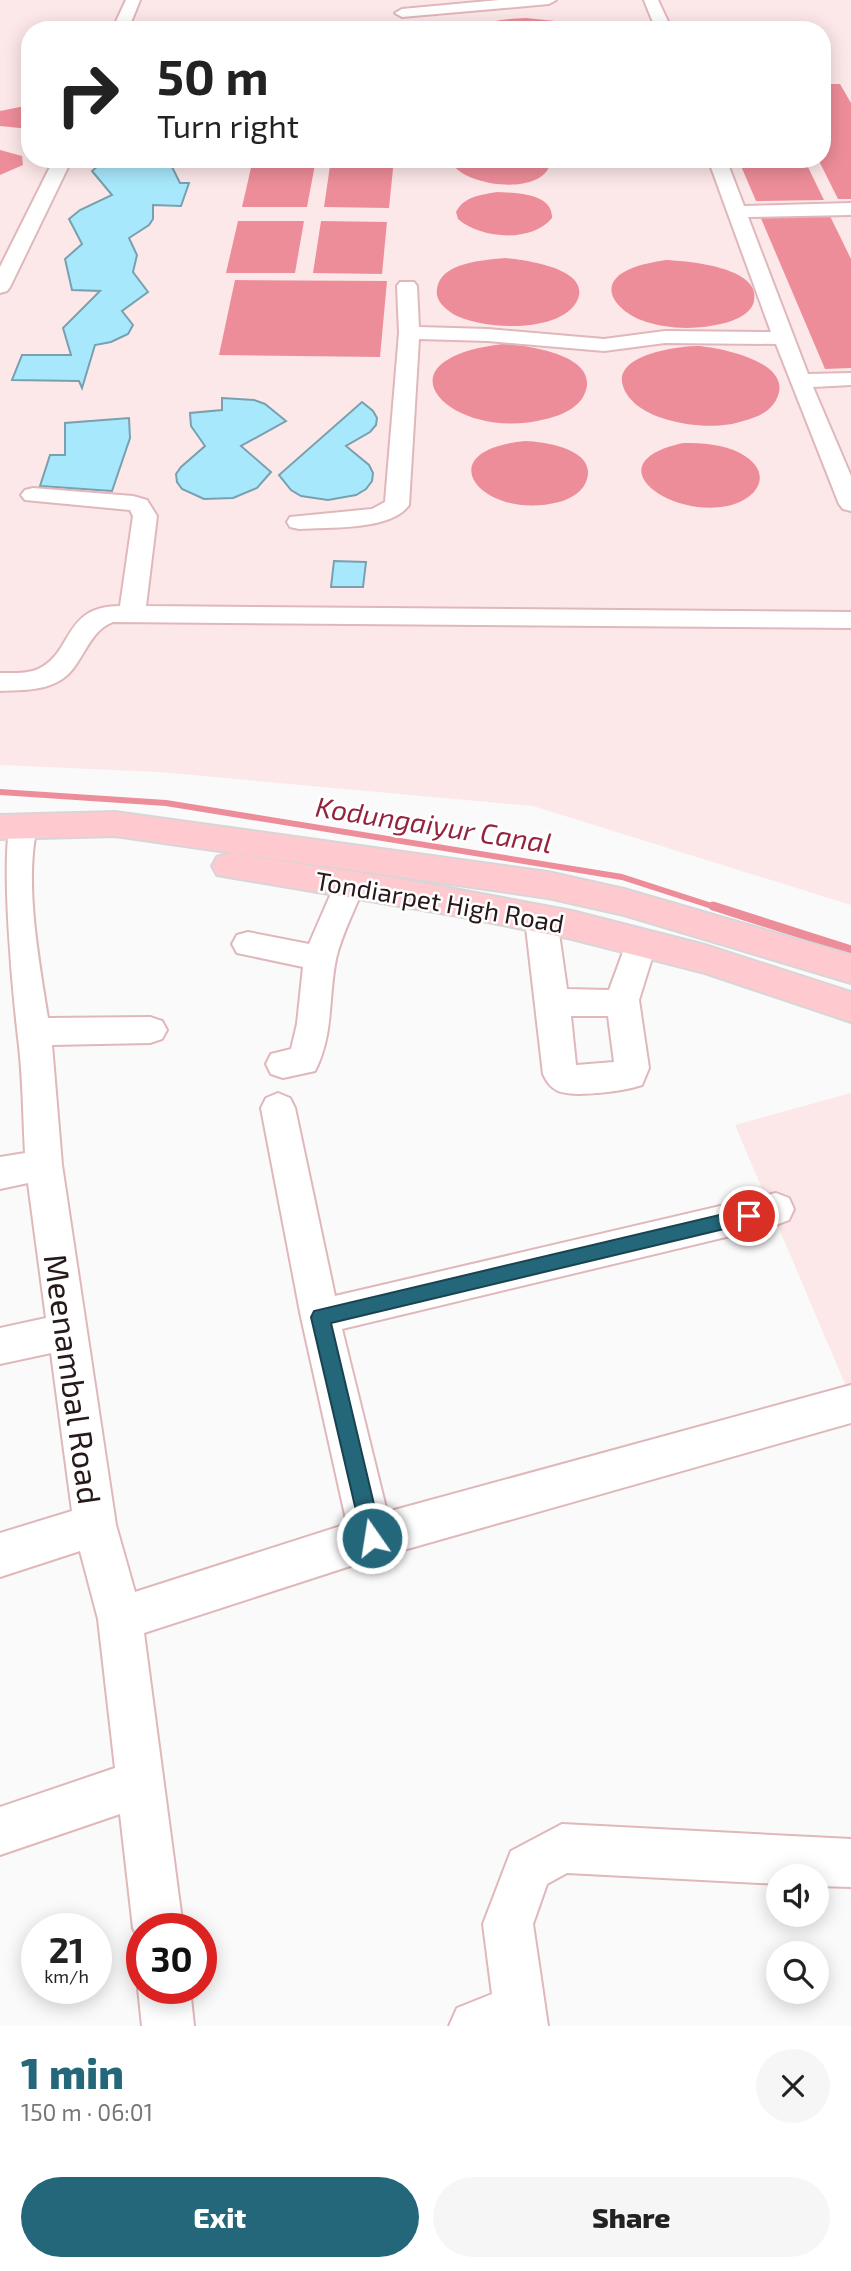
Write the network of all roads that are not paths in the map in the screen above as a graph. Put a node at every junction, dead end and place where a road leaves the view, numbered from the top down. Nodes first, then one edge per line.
1 (133, 0) edge
2 (549, 0) edge
3 (651, 0) edge
4 (402, 13) dead end
5 (124, 21) edge
6 (660, 21) edge
7 (59, 168) edge
8 (721, 168) edge
9 (851, 209) edge
10 (739, 212) junction
11 (407, 286) dead end
12 (0, 287) edge
13 (409, 333) junction
14 (784, 338) junction
15 (851, 379) edge
16 (800, 381) junction
17 (33, 495) dead end
18 (851, 504) edge
19 (299, 522) dead end
20 (132, 613) junction
21 (851, 621) edge
22 (0, 682) edge
23 (10, 840) edge
24 (350, 883) junction
25 (541, 919) junction
26 (641, 942) junction
27 (248, 944) dead end
28 (320, 958) junction
29 (11, 962) edge
30 (851, 969) edge
31 (552, 998) junction
32 (622, 1000) junction
33 (851, 1007) edge
34 (150, 1030) dead end
35 (34, 1032) junction
36 (283, 1065) dead end
37 (278, 1108) dead end
38 (44, 1165) junction
39 (0, 1173) edge
40 (776, 1209) dead end
41 (320, 1317) junction
42 (68, 1331) junction
43 (0, 1346) edge
44 (851, 1404) edge
45 (95, 1525) junction
46 (372, 1538) junction
47 (0, 1555) edge
48 (120, 1619) junction
49 (142, 1783) junction
50 (0, 1832) edge
51 (851, 1863) edge
52 (156, 1913) edge
53 (166, 2004) edge
54 (506, 2021) edge
55 (168, 2026) edge

1 - 5 street
2 - 4 street
3 - 6 street
7 - 12 street
8 - 10 street
9 - 10 street
10 - 14 street
11 - 13 street
13 - 14 street
13 - 19 street
14 - 16 street
15 - 16 street
16 - 18 street
17 - 20 street
20 - 21 street
20 - 22 street
23 - 24 main road, Tondiarpet High Road
23 - 29 street, Meenambal Road
23 - 30 main road, Tondiarpet High Road
24 - 25 main road, Tondiarpet High Road
24 - 28 street
25 - 26 main road, Tondiarpet High Road
25 - 31 street
26 - 32 street
26 - 33 main road, Tondiarpet High Road
27 - 28 street
28 - 36 street
29 - 35 street, Meenambal Road
31 - 32 street
31 - 32 street
34 - 35 street
35 - 38 street, Meenambal Road
37 - 41 street
38 - 39 street
38 - 42 street, Meenambal Road
40 - 41 street
41 - 46 street
42 - 43 street
42 - 45 street, Meenambal Road
44 - 46 street
45 - 47 street
45 - 48 street, Meenambal Road
46 - 48 street
48 - 49 street, Meenambal Road
49 - 50 street
49 - 52 street, Meenambal Road
51 - 54 street
53 - 55 street

